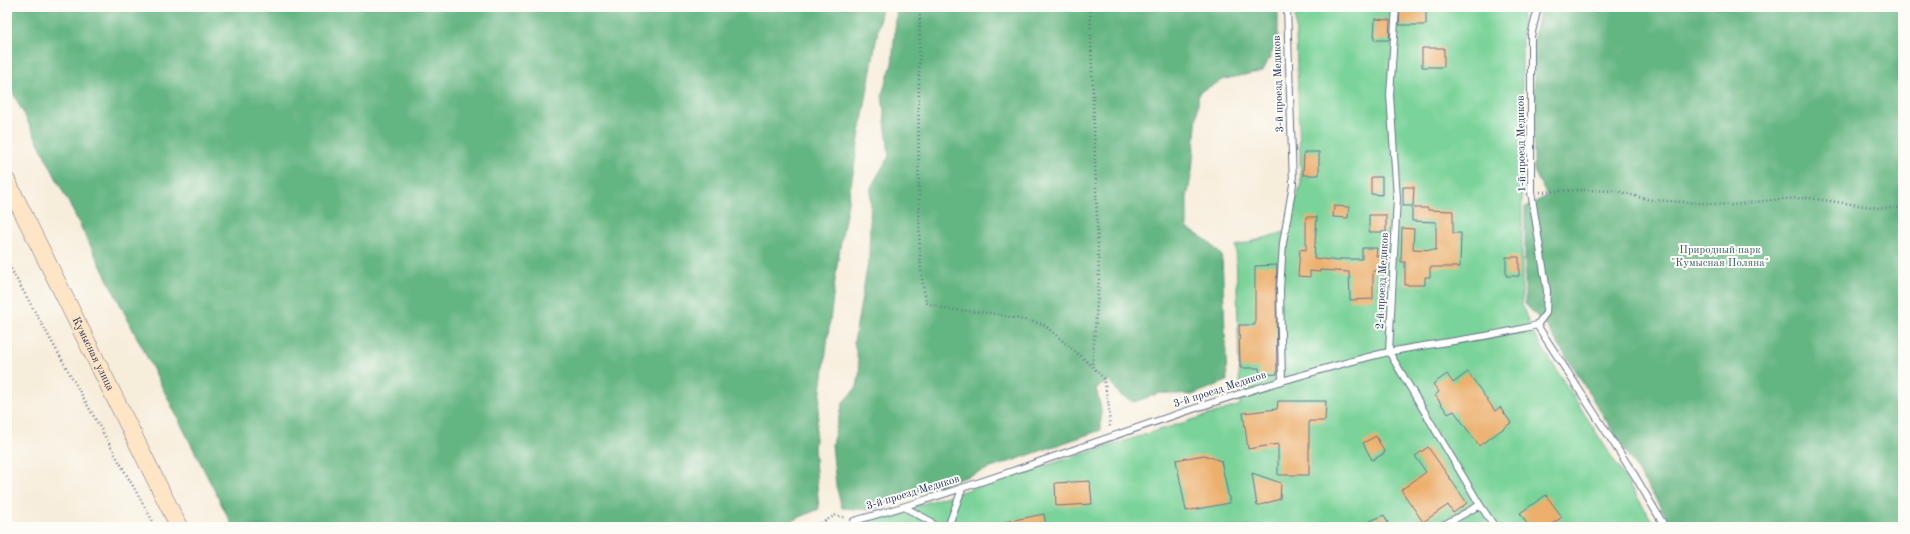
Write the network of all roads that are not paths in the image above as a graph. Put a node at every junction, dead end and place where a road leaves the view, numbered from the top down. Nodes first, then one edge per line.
1 (1287, 7) edge
2 (1396, 7) edge
3 (1538, 7) edge
4 (7, 181) edge
5 (1537, 325) junction
6 (1389, 352) junction
7 (1282, 381) junction
8 (962, 488) junction
9 (1480, 505) junction
10 (904, 507) junction
11 (854, 520) road end
12 (179, 527) edge
13 (934, 527) edge
14 (948, 527) edge
15 (1440, 527) edge
16 (1495, 527) edge
17 (1665, 527) edge

1 - 7 lane, 3-й проезд Медиков
2 - 6 lane, 2-й проезд Медиков
3 - 5 lane, 1-й проезд Медиков
4 - 12 main road, Кумысная улица
5 - 6 lane
5 - 17 lane
6 - 7 lane
6 - 9 lane
7 - 8 lane, 3-й проезд Медиков
8 - 10 lane, 3-й проезд Медиков
8 - 14 lane
9 - 15 lane
9 - 16 lane
10 - 11 lane, 3-й проезд Медиков
10 - 13 lane

